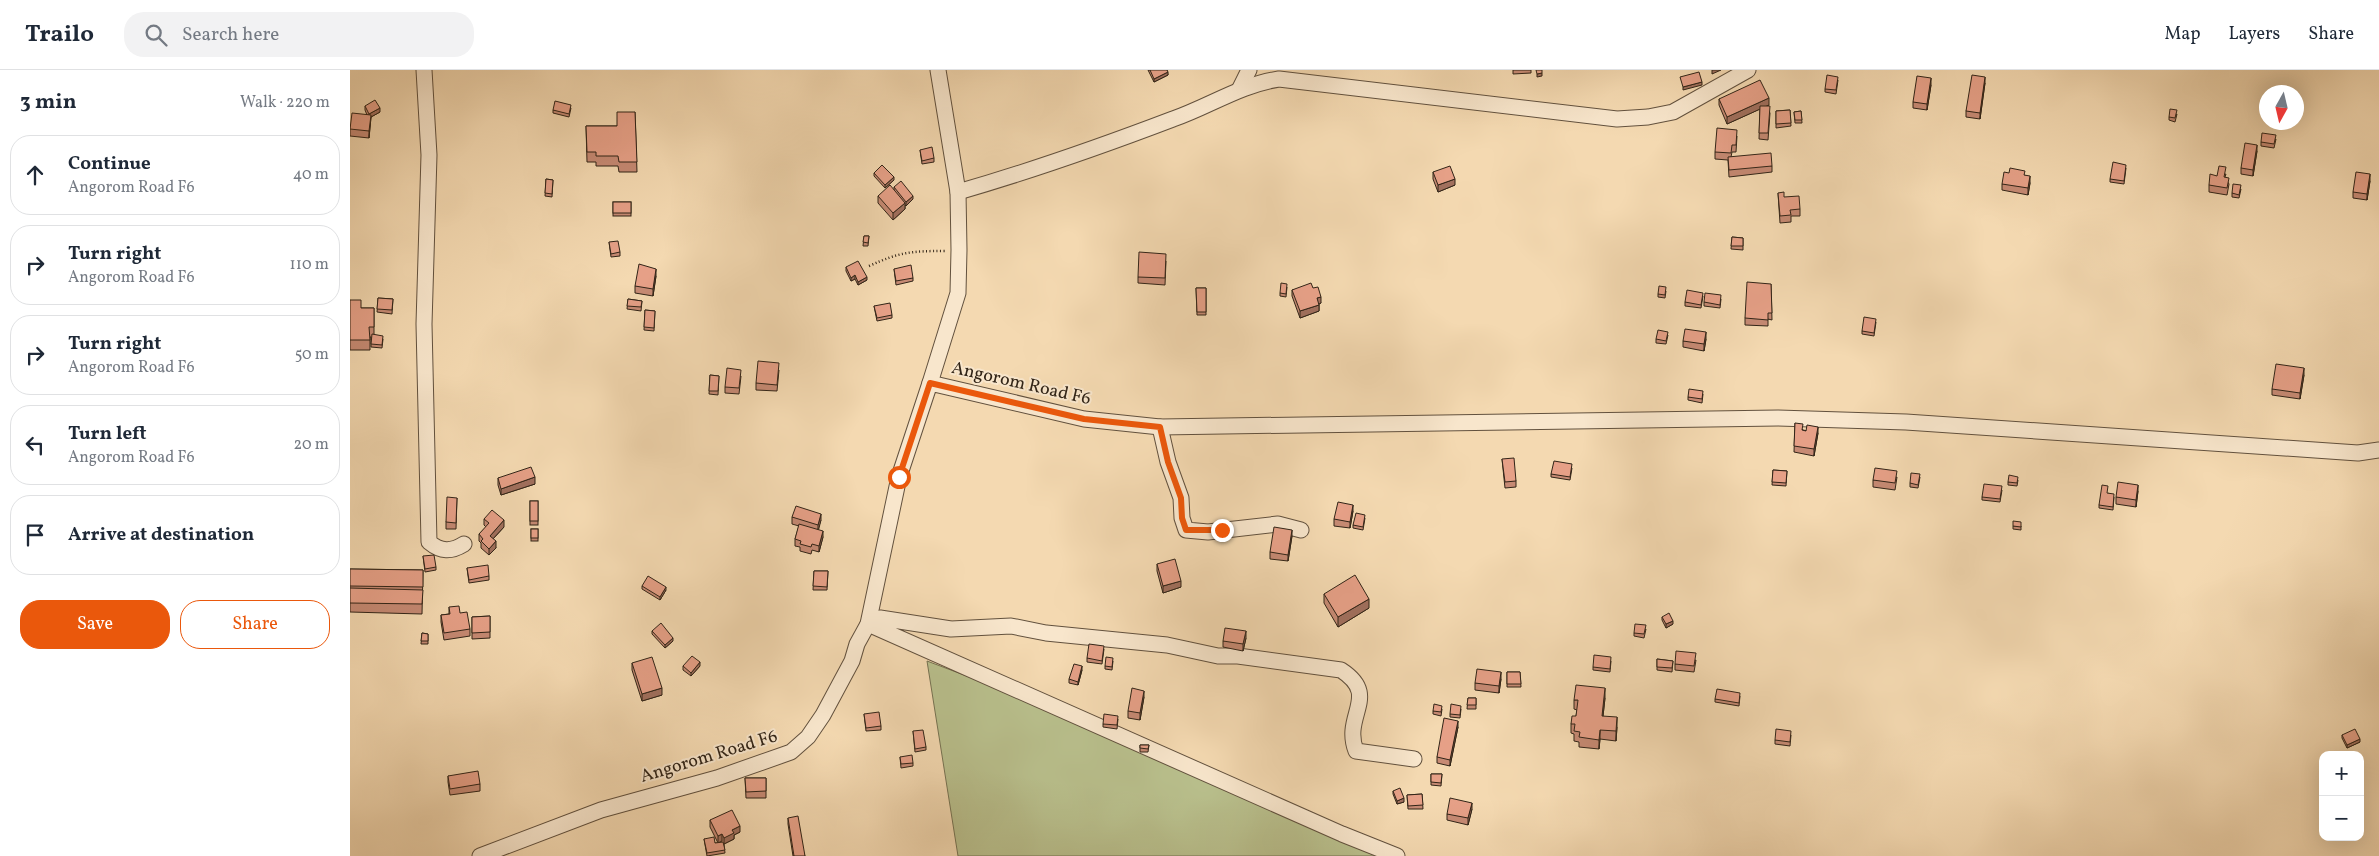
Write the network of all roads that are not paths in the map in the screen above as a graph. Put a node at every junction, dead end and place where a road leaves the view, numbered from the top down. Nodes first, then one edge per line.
1 (424, 70) edge
2 (938, 70) edge
3 (1249, 70) edge
4 (1748, 70) edge
5 (1240, 88) junction
6 (958, 192) junction
7 (930, 383) junction
8 (1160, 427) junction
9 (2379, 450) edge
10 (1301, 530) dead end
11 (464, 544) dead end
12 (868, 624) junction
13 (1414, 758) dead end
14 (480, 856) edge
15 (1397, 856) edge

1 - 11 street
2 - 6 street
3 - 5 street
4 - 5 street
5 - 6 street
6 - 7 street
7 - 8 street, Angorom Road F6
7 - 12 street, Angorom Road F6
8 - 9 street, Angorom Road F6
8 - 10 street
12 - 13 street
12 - 14 street, Angorom Road F6
12 - 15 street

